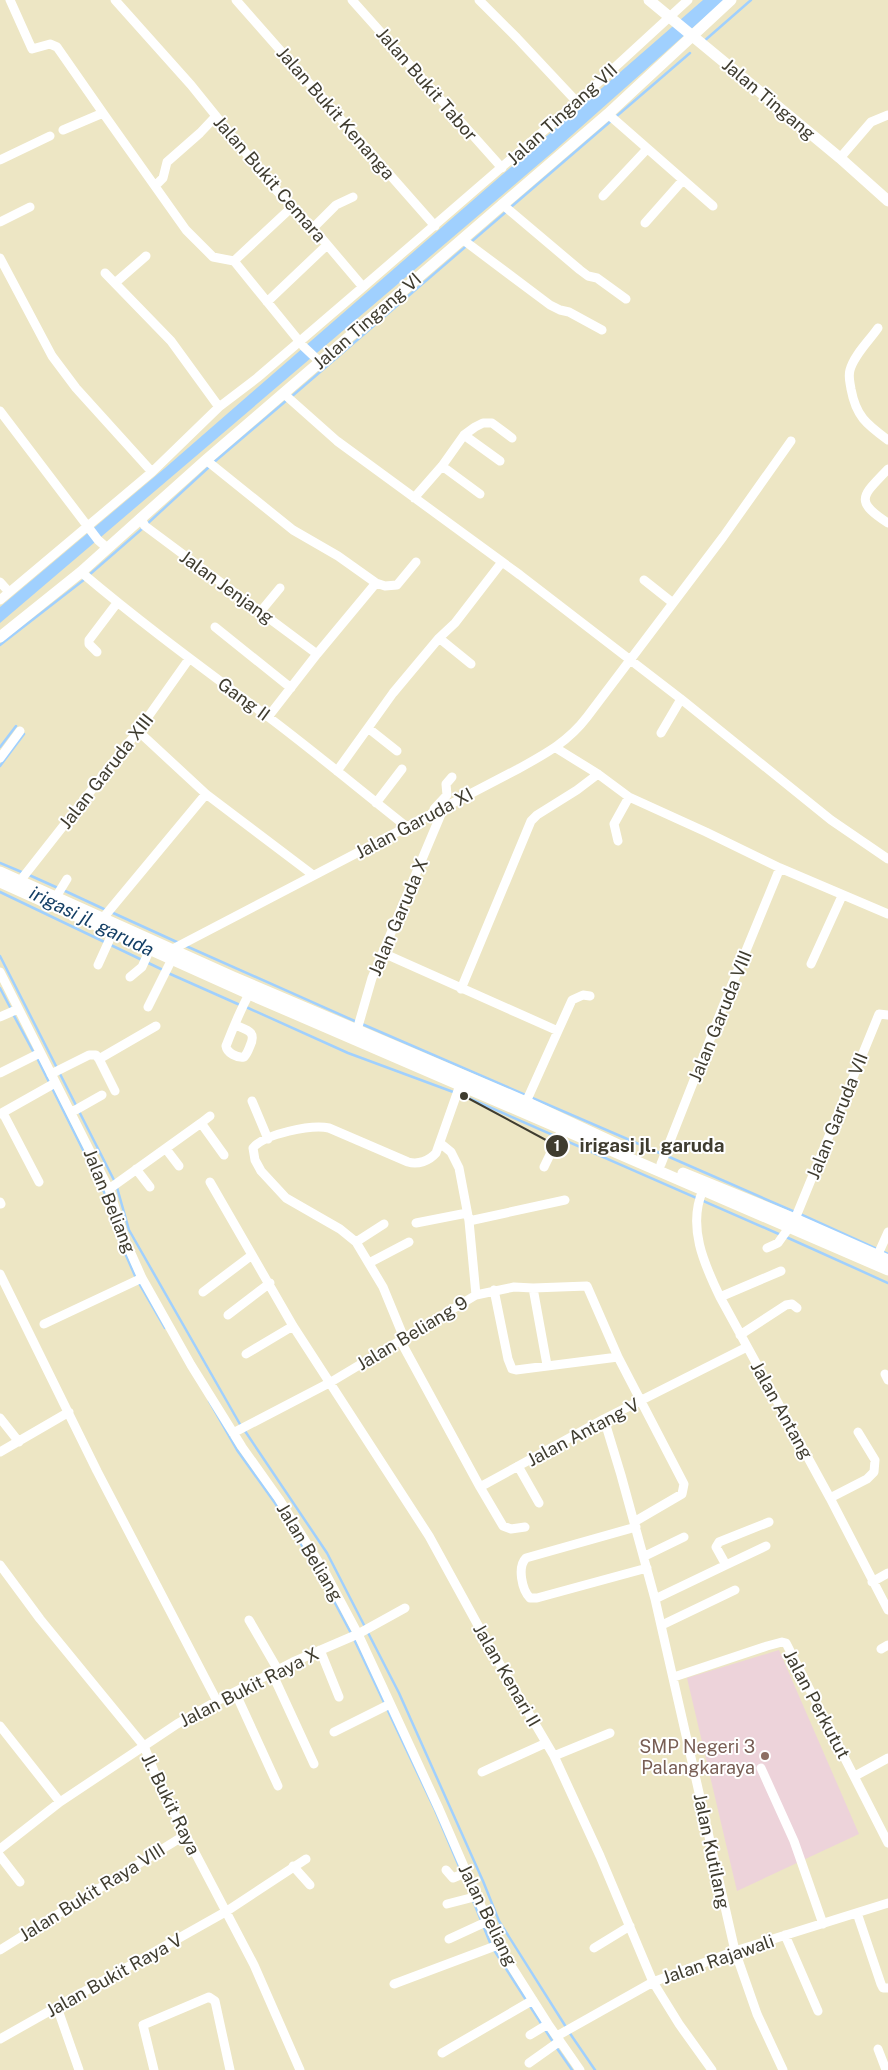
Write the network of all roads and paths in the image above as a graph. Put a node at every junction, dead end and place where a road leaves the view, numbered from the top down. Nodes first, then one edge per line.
1 (10, 0) edge
2 (115, 0) edge
3 (236, 0) edge
4 (352, 0) edge
5 (479, 0) edge
6 (649, 0) edge
7 (688, 0) edge
8 (731, 0) edge
9 (672, 19) junction
10 (689, 33) junction
11 (577, 102) junction
12 (103, 113) junction
13 (608, 114) junction
14 (888, 115) edge
15 (216, 116) junction
16 (63, 130) dead end
17 (50, 136) dead end
18 (647, 149) junction
19 (840, 158) junction
20 (0, 160) edge
21 (502, 168) junction
22 (683, 180) junction
23 (155, 186) junction
24 (603, 196) dead end
25 (353, 197) dead end
26 (888, 201) edge
27 (502, 204) junction
28 (713, 206) dead end
29 (30, 207) dead end
30 (292, 207) junction
31 (0, 222) edge
32 (645, 223) dead end
33 (435, 226) junction
34 (313, 228) junction
35 (462, 239) junction
36 (327, 245) junction
37 (146, 256) dead end
38 (0, 258) edge
39 (234, 261) junction
40 (105, 273) dead end
41 (115, 283) junction
42 (363, 287) junction
43 (626, 299) dead end
44 (268, 302) junction
45 (878, 328) dead end
46 (602, 330) dead end
47 (303, 344) junction
48 (317, 359) junction
49 (284, 393) junction
50 (219, 407) junction
51 (0, 411) edge
52 (464, 435) junction
53 (512, 438) dead end
54 (888, 440) edge
55 (792, 441) dead end
56 (206, 460) junction
57 (500, 462) dead end
58 (442, 466) junction
59 (888, 469) edge
60 (152, 472) junction
61 (480, 494) dead end
62 (414, 498) junction
63 (140, 518) junction
64 (888, 523) edge
65 (89, 527) junction
66 (102, 544) junction
67 (416, 562) dead end
68 (502, 562) junction
69 (80, 572) junction
70 (644, 580) dead end
71 (0, 582) edge
72 (376, 582) junction
73 (280, 588) dead end
74 (9, 592) junction
75 (0, 600) edge
76 (117, 603) junction
77 (674, 603) junction
78 (261, 611) junction
79 (214, 627) dead end
80 (0, 637) edge
81 (439, 638) junction
82 (97, 652) dead end
83 (317, 654) junction
84 (189, 659) junction
85 (629, 661) junction
86 (471, 664) dead end
87 (291, 688) junction
88 (680, 699) junction
89 (268, 717) junction
90 (368, 728) junction
91 (20, 731) dead end
92 (138, 731) junction
93 (661, 733) dead end
94 (556, 748) junction
95 (397, 751) dead end
96 (0, 758) edge
97 (402, 769) dead end
98 (337, 771) junction
99 (598, 774) junction
100 (452, 777) dead end
101 (206, 794) junction
102 (630, 797) junction
103 (376, 802) junction
104 (444, 806) junction
105 (428, 816) junction
106 (407, 827) junction
107 (618, 840) dead end
108 (888, 859) edge
109 (780, 868) junction
110 (0, 872) edge
111 (313, 875) junction
112 (67, 880) dead end
113 (20, 881) junction
114 (0, 882) edge
115 (842, 896) junction
116 (56, 897) junction
117 (888, 914) edge
118 (103, 918) junction
119 (110, 941) junction
120 (383, 953) junction
121 (146, 958) junction
122 (168, 962) junction
123 (811, 964) dead end
124 (98, 965) dead end
125 (0, 972) edge
126 (130, 977) dead end
127 (231, 981) junction
128 (461, 988) junction
129 (590, 996) dead end
130 (245, 1001) junction
131 (148, 1008) dead end
132 (18, 1009) junction
133 (884, 1015) edge
134 (0, 1017) edge
135 (234, 1025) dead end
136 (156, 1026) dead end
137 (357, 1030) junction
138 (558, 1031) junction
139 (40, 1053) junction
140 (99, 1059) junction
141 (0, 1074) edge
142 (51, 1074) junction
143 (55, 1083) junction
144 (116, 1091) dead end
145 (458, 1092) junction
146 (102, 1095) dead end
147 (252, 1101) dead end
148 (526, 1102) junction
149 (72, 1112) junction
150 (1, 1114) edge
151 (210, 1116) dead end
152 (201, 1124) junction
153 (561, 1132) junction
154 (268, 1139) junction
155 (440, 1143) junction
156 (166, 1148) junction
157 (224, 1155) dead end
158 (661, 1164) junction
159 (179, 1166) dead end
160 (544, 1167) dead end
161 (136, 1170) junction
162 (39, 1182) dead end
163 (210, 1182) dead end
164 (150, 1187) dead end
165 (109, 1189) junction
166 (700, 1197) junction
167 (565, 1200) dead end
168 (468, 1217) junction
169 (416, 1223) dead end
170 (384, 1224) dead end
171 (787, 1230) junction
172 (888, 1232) edge
173 (356, 1242) junction
174 (409, 1242) dead end
175 (767, 1248) dead end
176 (252, 1254) junction
177 (880, 1260) edge
178 (369, 1263) junction
179 (888, 1270) edge
180 (780, 1271) dead end
181 (0, 1274) edge
182 (142, 1278) junction
183 (270, 1283) junction
184 (533, 1288) junction
185 (494, 1290) junction
186 (203, 1292) dead end
187 (476, 1295) junction
188 (720, 1297) junction
189 (797, 1308) dead end
190 (228, 1315) dead end
191 (44, 1324) dead end
192 (294, 1326) junction
193 (740, 1335) junction
194 (402, 1339) junction
195 (747, 1348) junction
196 (246, 1354) dead end
197 (618, 1357) junction
198 (548, 1365) junction
199 (331, 1382) junction
200 (641, 1401) junction
201 (69, 1412) junction
202 (0, 1418) edge
203 (604, 1420) junction
204 (858, 1432) dead end
205 (233, 1433) junction
206 (19, 1442) junction
207 (0, 1452) edge
208 (518, 1466) junction
209 (480, 1487) junction
210 (830, 1498) junction
211 (539, 1503) dead end
212 (769, 1522) dead end
213 (635, 1524) junction
214 (525, 1527) dead end
215 (684, 1537) dead end
216 (766, 1546) dead end
217 (644, 1556) junction
218 (0, 1565) edge
219 (726, 1565) junction
220 (647, 1568) junction
221 (888, 1573) edge
222 (872, 1582) junction
223 (735, 1590) dead end
224 (655, 1599) junction
225 (405, 1608) dead end
226 (888, 1610) edge
227 (249, 1620) dead end
228 (662, 1625) junction
229 (358, 1634) junction
230 (320, 1650) junction
231 (275, 1672) junction
232 (674, 1677) junction
233 (235, 1692) junction
234 (338, 1697) dead end
235 (217, 1701) junction
236 (390, 1704) junction
237 (0, 1726) edge
238 (334, 1732) dead end
239 (610, 1732) dead end
240 (546, 1743) junction
241 (144, 1746) junction
242 (554, 1756) junction
243 (888, 1758) edge
244 (314, 1764) dead end
245 (761, 1768) dead end
246 (482, 1772) dead end
247 (855, 1776) junction
248 (278, 1786) dead end
249 (60, 1802) junction
250 (184, 1835) junction
251 (888, 1843) edge
252 (0, 1849) edge
253 (0, 1856) edge
254 (306, 1859) dead end
255 (293, 1866) junction
256 (446, 1870) dead end
257 (466, 1872) junction
258 (20, 1882) dead end
259 (310, 1885) dead end
260 (478, 1896) junction
261 (888, 1903) edge
262 (447, 1904) dead end
263 (227, 1911) junction
264 (857, 1913) junction
265 (488, 1921) junction
266 (823, 1924) junction
267 (630, 1926) junction
268 (785, 1935) junction
269 (449, 1939) dead end
270 (498, 1945) junction
271 (594, 1948) dead end
272 (0, 1950) edge
273 (735, 1951) junction
274 (654, 1982) junction
275 (394, 1984) dead end
276 (888, 1988) edge
277 (533, 2000) junction
278 (57, 2007) junction
279 (818, 2011) dead end
280 (548, 2024) junction
281 (530, 2035) dead end
282 (558, 2038) junction
283 (0, 2039) edge
284 (878, 2049) dead end
285 (442, 2053) dead end
286 (529, 2063) dead end
287 (80, 2070) edge
288 (154, 2070) edge
289 (230, 2070) edge
290 (300, 2070) edge
291 (580, 2070) edge
292 (712, 2070) edge
293 (783, 2070) edge
294 (886, 2070) edge

1 - 12 street
2 - 15 street, Jalan Bukit Cemara
3 - 33 street, Jalan Bukit Kenanga
4 - 21 street, Jalan Bukit Tabor
5 - 11 street
6 - 9 main road, Jalan Tingang
7 - 9 street, Jalan Tingang VII
8 - 10 main road, Jalan Tingang VI
9 - 10 main road, Jalan Tingang
9 - 11 street, Jalan Tingang VII
10 - 13 main road, Jalan Tingang VI
10 - 19 main road, Jalan Tingang
11 - 21 street, Jalan Tingang VII
12 - 16 street
12 - 23 street
13 - 18 street
13 - 27 main road, Jalan Tingang VI
14 - 19 street
15 - 23 street
15 - 30 street, Jalan Bukit Cemara
17 - 20 street
18 - 22 street
18 - 24 street
19 - 26 main road, Jalan Tingang
21 - 33 street, Jalan Tingang VII
22 - 28 street
22 - 32 street
23 - 39 street
25 - 34 street
27 - 35 main road, Jalan Tingang VI
27 - 43 street
29 - 31 street
30 - 34 street, Jalan Bukit Cemara
30 - 39 street
33 - 42 street
34 - 36 street, Jalan Bukit Cemara
35 - 46 street
35 - 48 main road, Jalan Tingang VI
36 - 42 street, Jalan Bukit Cemara
36 - 44 street
37 - 41 street
38 - 60 street
39 - 44 street
40 - 41 street
41 - 50 street
42 - 47 street
44 - 47 street
45 - 54 street
47 - 48 street
47 - 50 street
48 - 49 main road, Jalan Tingang VI
49 - 56 main road, Jalan Tingang VI
49 - 62 street
50 - 60 street
51 - 65 street
52 - 53 street
52 - 57 street
52 - 58 street
55 - 77 street, Jalan Garuda XI
56 - 63 main road, Jalan Tingang VI
56 - 72 street
58 - 61 street
58 - 62 street
59 - 64 street
60 - 65 street
62 - 68 street
63 - 66 main road, Jalan Tingang VI
63 - 78 street, Jalan Jenjang
65 - 66 street
65 - 74 street
66 - 69 main road, Jalan Tingang VI
67 - 72 street
68 - 81 street
68 - 85 street
69 - 76 street, Gang II
69 - 80 main road, Jalan Tingang VI
70 - 77 street
71 - 74 street
72 - 83 street
73 - 78 street
74 - 75 street
76 - 82 street
76 - 84 street, Gang II
77 - 85 street, Jalan Garuda XI
78 - 83 street, Jalan Jenjang
79 - 87 street
81 - 86 street
81 - 90 street
83 - 87 street
84 - 89 street, Gang II
84 - 92 street, Jalan Garuda XIII
85 - 88 street
85 - 94 street, Jalan Garuda XI
87 - 89 street
88 - 93 street
88 - 108 street
89 - 98 street, Gang II
90 - 95 street
90 - 98 street
91 - 96 street
92 - 101 street
92 - 113 street, Jalan Garuda XIII
94 - 99 street
94 - 104 street, Jalan Garuda XI
97 - 103 street
98 - 103 street, Gang II
99 - 102 street
99 - 128 street
100 - 105 street
101 - 111 street
101 - 118 street
102 - 107 street
102 - 109 street
103 - 106 street, Gang II
104 - 105 street, Jalan Garuda XI
104 - 120 street, Jalan Garuda X
105 - 106 street, Jalan Garuda XI
106 - 111 street, Jalan Garuda XI
109 - 115 street
109 - 158 street, Jalan Garuda VIII
110 - 113 main road
111 - 122 street, Jalan Garuda XI
112 - 116 street
113 - 116 main road
114 - 119 main road
115 - 117 street
115 - 123 street
116 - 118 main road
118 - 122 main road
119 - 121 main road
119 - 124 street
120 - 128 street
120 - 137 street, Jalan Garuda X
121 - 122 main road
121 - 126 street
122 - 127 main road
122 - 131 street
125 - 132 street, Jalan Beliang
127 - 130 main road
127 - 137 main road
128 - 138 street
129 - 138 street
130 - 135 street
130 - 145 main road
132 - 134 street
132 - 139 street, Jalan Beliang
133 - 171 street, Jalan Garuda VII
136 - 140 street
137 - 148 main road
138 - 148 street
139 - 141 street
139 - 142 street, Jalan Beliang
140 - 142 street
140 - 144 street
142 - 143 street, Jalan Beliang
143 - 149 street, Jalan Beliang
143 - 150 street
145 - 153 main road
145 - 155 street
146 - 149 street
147 - 154 street
148 - 153 main road
149 - 165 street, Jalan Beliang
150 - 162 street
151 - 152 street
152 - 156 street
152 - 157 street
153 - 158 main road
153 - 160 street
153 - 166 main road
154 - 155 street
154 - 173 street
155 - 168 street, Jalan Beliang 9
156 - 159 street
156 - 161 street
158 - 171 main road
161 - 164 street
161 - 165 street
163 - 176 street, Jalan Kenari II
165 - 182 street, Jalan Beliang
166 - 171 main road
166 - 188 street, Jalan Antang
167 - 168 street
168 - 169 street
168 - 187 street, Jalan Beliang 9
170 - 173 street
171 - 175 street
171 - 177 main road
172 - 177 street
173 - 178 street
174 - 178 street
176 - 183 street, Jalan Kenari II
176 - 186 street
177 - 179 main road
178 - 194 street
180 - 188 street
181 - 201 street
182 - 191 street
182 - 205 street, Jalan Beliang
183 - 190 street
183 - 192 street, Jalan Kenari II
184 - 185 street
184 - 197 street
184 - 198 street
185 - 187 street
185 - 198 street
187 - 194 street, Jalan Beliang 9
188 - 193 street, Jalan Antang
189 - 193 street
192 - 196 street
192 - 199 street, Jalan Kenari II
193 - 195 street, Jalan Antang
194 - 199 street, Jalan Beliang 9
194 - 209 street
195 - 200 street, Jalan Antang V
195 - 210 street, Jalan Antang
197 - 198 street
197 - 200 street
199 - 205 street, Jalan Beliang 9
199 - 240 street, Jalan Kenari II
200 - 203 street, Jalan Antang V
200 - 213 street
201 - 206 street
201 - 235 street
202 - 206 street
203 - 208 street, Jalan Antang V
203 - 213 street, Jalan Kutilang
204 - 210 street
205 - 229 street, Jalan Beliang
206 - 207 street
208 - 209 street, Jalan Antang V
208 - 211 street
209 - 214 street
210 - 222 street, Jalan Antang
212 - 219 street
213 - 217 street, Jalan Kutilang
213 - 220 street
215 - 217 street
216 - 219 street
217 - 220 street, Jalan Kutilang
218 - 241 street, Jl. Bukit Raya
219 - 224 street
220 - 224 street, Jalan Kutilang
221 - 222 street
222 - 226 street, Jalan Antang
223 - 228 street
224 - 228 street, Jalan Kutilang
225 - 229 street, Jalan Bukit Raya X
227 - 231 street
228 - 232 street, Jalan Kutilang
229 - 230 street, Jalan Bukit Raya X
229 - 236 street, Jalan Beliang
230 - 231 street, Jalan Bukit Raya X
230 - 234 street
231 - 233 street, Jalan Bukit Raya X
231 - 244 street
232 - 247 street, Jalan Perkutut
232 - 273 street, Jalan Kutilang
233 - 235 street, Jalan Bukit Raya X
233 - 248 street
235 - 241 street, Jalan Bukit Raya X
236 - 238 street
236 - 257 street, Jalan Beliang
237 - 249 street
239 - 242 street
240 - 242 street, Jalan Kenari II
240 - 246 street
241 - 249 street, Jalan Bukit Raya X
241 - 250 street, Jl. Bukit Raya
242 - 267 street, Jalan Kenari II
243 - 247 street
245 - 266 street
247 - 251 street, Jalan Perkutut
249 - 252 street, Jalan Bukit Raya X
250 - 263 street, Jl. Bukit Raya
250 - 272 street, Jalan Bukit Raya VIII
253 - 258 street
254 - 255 street, Jalan Bukit Raya V
255 - 259 street
255 - 263 street, Jalan Bukit Raya V
256 - 257 street
257 - 260 street, Jalan Beliang
260 - 262 street
260 - 265 street, Jalan Beliang
261 - 264 street, Jalan Rajawali
263 - 278 street, Jalan Bukit Raya V
263 - 290 street, Jl. Bukit Raya
264 - 266 street, Jalan Rajawali
264 - 276 street
265 - 269 street
265 - 270 street, Jalan Beliang
266 - 268 street, Jalan Rajawali
267 - 271 street
267 - 274 street, Jalan Kenari II
268 - 273 street, Jalan Rajawali
268 - 279 street
270 - 275 street
270 - 277 street, Jalan Beliang
273 - 274 street, Jalan Rajawali
273 - 293 street, Jalan Kutilang
274 - 282 street, Jalan Rajawali
274 - 292 street, Jalan Kenari II
277 - 280 street, Jalan Beliang
277 - 285 street
278 - 283 street, Jalan Bukit Raya V
278 - 287 street
280 - 281 street
280 - 282 street, Jalan Beliang
282 - 286 street, Jalan Rajawali
282 - 291 street, Jalan Beliang
284 - 294 street
288 - 289 street

